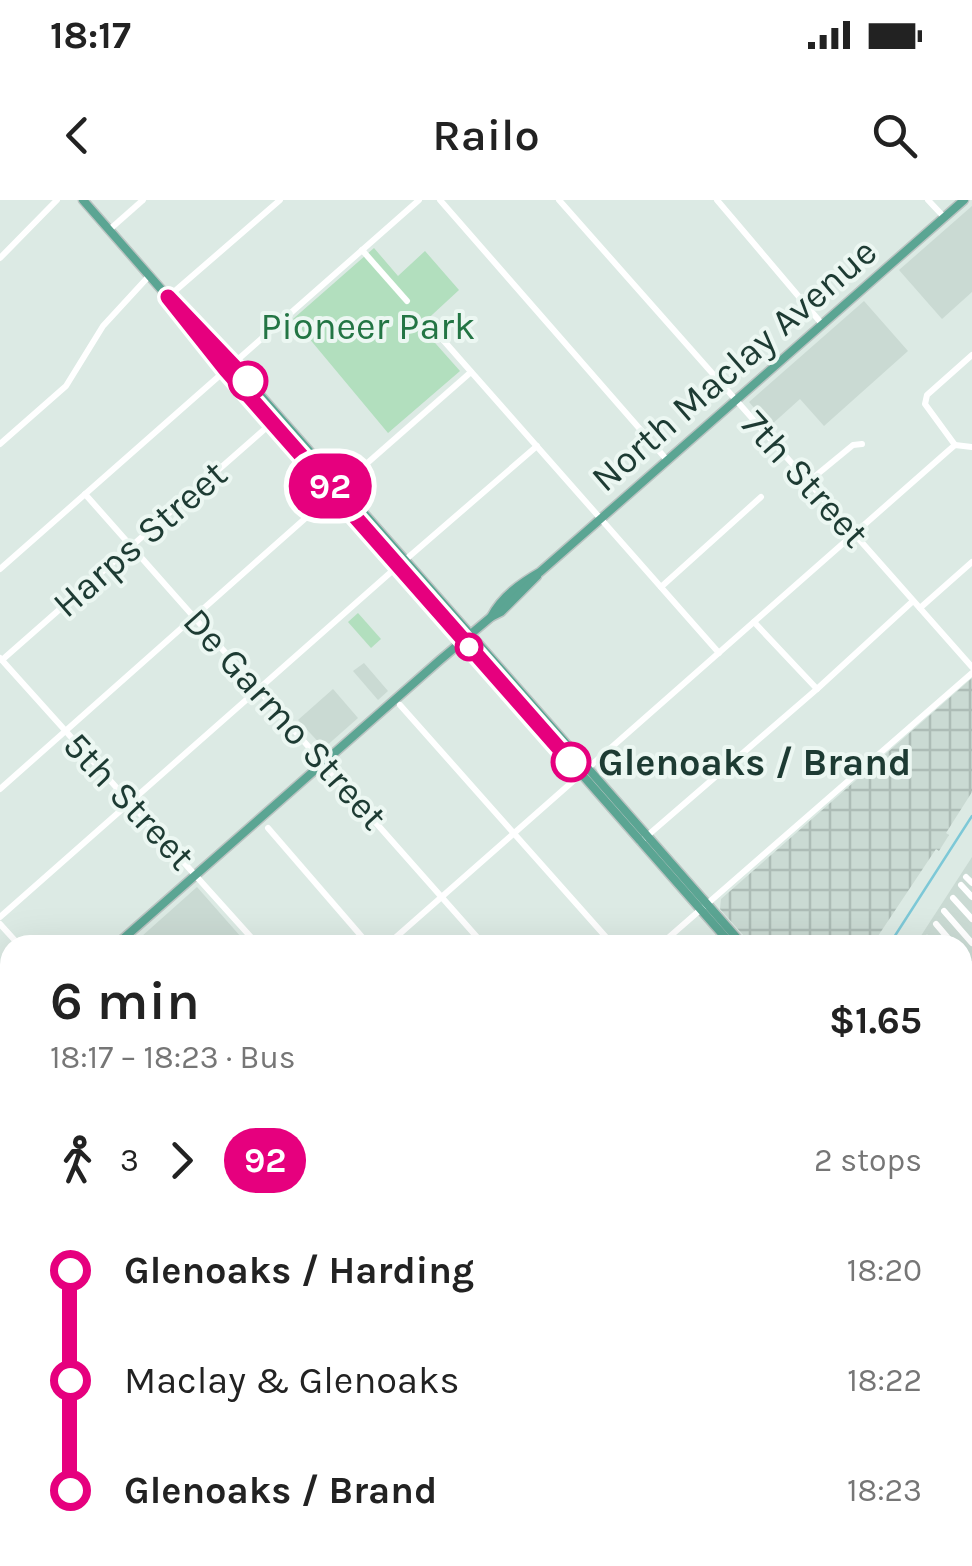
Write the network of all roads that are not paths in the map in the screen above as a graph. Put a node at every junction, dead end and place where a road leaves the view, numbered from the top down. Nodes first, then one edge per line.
1 (58, 200) edge
2 (83, 200) edge
3 (143, 200) edge
4 (280, 200) edge
5 (419, 200) edge
6 (440, 200) edge
7 (558, 200) edge
8 (717, 200) edge
9 (928, 200) edge
10 (964, 200) edge
11 (944, 217) junction
12 (109, 230) junction
13 (362, 250) junction
14 (0, 258) edge
15 (149, 276) junction
16 (168, 297) junction
17 (407, 300) dead end
18 (429, 324) dead end
19 (822, 324) junction
20 (972, 356) edge
21 (229, 367) junction
22 (471, 372) junction
23 (735, 400) junction
24 (276, 420) junction
25 (0, 444) edge
26 (862, 444) dead end
27 (955, 445) junction
28 (536, 446) junction
29 (972, 447) edge
30 (667, 460) junction
31 (808, 482) junction
32 (337, 490) junction
33 (85, 494) junction
34 (761, 497) dead end
35 (601, 518) junction
36 (854, 534) junction
37 (132, 546) junction
38 (972, 562) edge
39 (402, 563) junction
40 (0, 569) edge
41 (661, 587) junction
42 (913, 601) junction
43 (920, 608) junction
44 (195, 617) junction
45 (754, 622) junction
46 (467, 637) junction
47 (719, 653) junction
48 (1, 659) edge
49 (11, 670) junction
50 (972, 670) edge
51 (0, 679) edge
52 (259, 689) junction
53 (817, 689) junction
54 (400, 705) dead end
55 (66, 732) junction
56 (324, 762) junction
57 (584, 771) junction
58 (0, 789) edge
59 (129, 803) junction
60 (268, 828) dead end
61 (514, 834) junction
62 (644, 839) junction
63 (198, 874) junction
64 (961, 885) dead end
65 (442, 897) junction
66 (972, 897) edge
67 (953, 898) dead end
68 (703, 906) junction
69 (944, 911) dead end
70 (972, 919) edge
71 (0, 920) edge
72 (936, 924) dead end
73 (128, 935) edge
74 (250, 935) edge
75 (360, 935) edge
76 (398, 935) edge
77 (475, 935) edge
78 (604, 935) edge
79 (671, 935) edge
80 (725, 935) edge
81 (733, 935) edge
82 (945, 935) edge
83 (966, 935) edge

1 - 14 street
2 - 12 main road
3 - 12 street
4 - 16 street
5 - 13 street
6 - 30 street
7 - 23 street, 7th Street
8 - 19 street
9 - 11 street
10 - 11 main road, North Maclay Avenue
11 - 19 main road, North Maclay Avenue
12 - 15 main road
13 - 17 street
13 - 21 street
15 - 16 main road
15 - 25 street
16 - 21 main road
18 - 22 street
19 - 23 main road, North Maclay Avenue
20 - 27 street
21 - 24 main road
21 - 33 street
22 - 28 street
22 - 32 street
23 - 30 main road, North Maclay Avenue
23 - 31 street, 7th Street
24 - 32 main road
24 - 37 street, Harps Street
26 - 31 street
27 - 29 street
27 - 36 street
28 - 35 street
28 - 39 street
30 - 35 main road, North Maclay Avenue
31 - 36 street, 7th Street
32 - 39 main road
32 - 44 street
33 - 37 street, De Garmo Street
33 - 40 street
34 - 41 street
35 - 41 street
35 - 46 main road, North Maclay Avenue
36 - 42 street, 7th Street
36 - 45 street
37 - 44 street, De Garmo Street
37 - 48 street, Harps Street
38 - 43 street
39 - 46 main road
39 - 52 street
41 - 47 street
42 - 43 street, 7th Street
42 - 53 street
43 - 50 street, 7th Street
44 - 52 street, De Garmo Street
44 - 55 street
45 - 47 street
45 - 53 street
46 - 56 main road, North Maclay Avenue
46 - 57 main road
47 - 57 street
48 - 49 street, 5th Street
49 - 51 street
49 - 55 street, 5th Street
50 - 68 street
52 - 56 street, De Garmo Street
52 - 59 street
53 - 62 street
54 - 61 street
55 - 58 street
55 - 59 street, 5th Street
56 - 63 main road, North Maclay Avenue
56 - 65 street, De Garmo Street
57 - 61 street
57 - 62 main road
59 - 63 street, 5th Street
59 - 71 street
60 - 75 street
61 - 65 street
61 - 78 street
62 - 68 main road
63 - 73 main road, North Maclay Avenue
63 - 74 street, 5th Street
64 - 66 street
65 - 76 street
65 - 77 street, De Garmo Street
67 - 70 street
68 - 79 street
68 - 80 main road
68 - 81 main road
69 - 83 street
72 - 82 street

